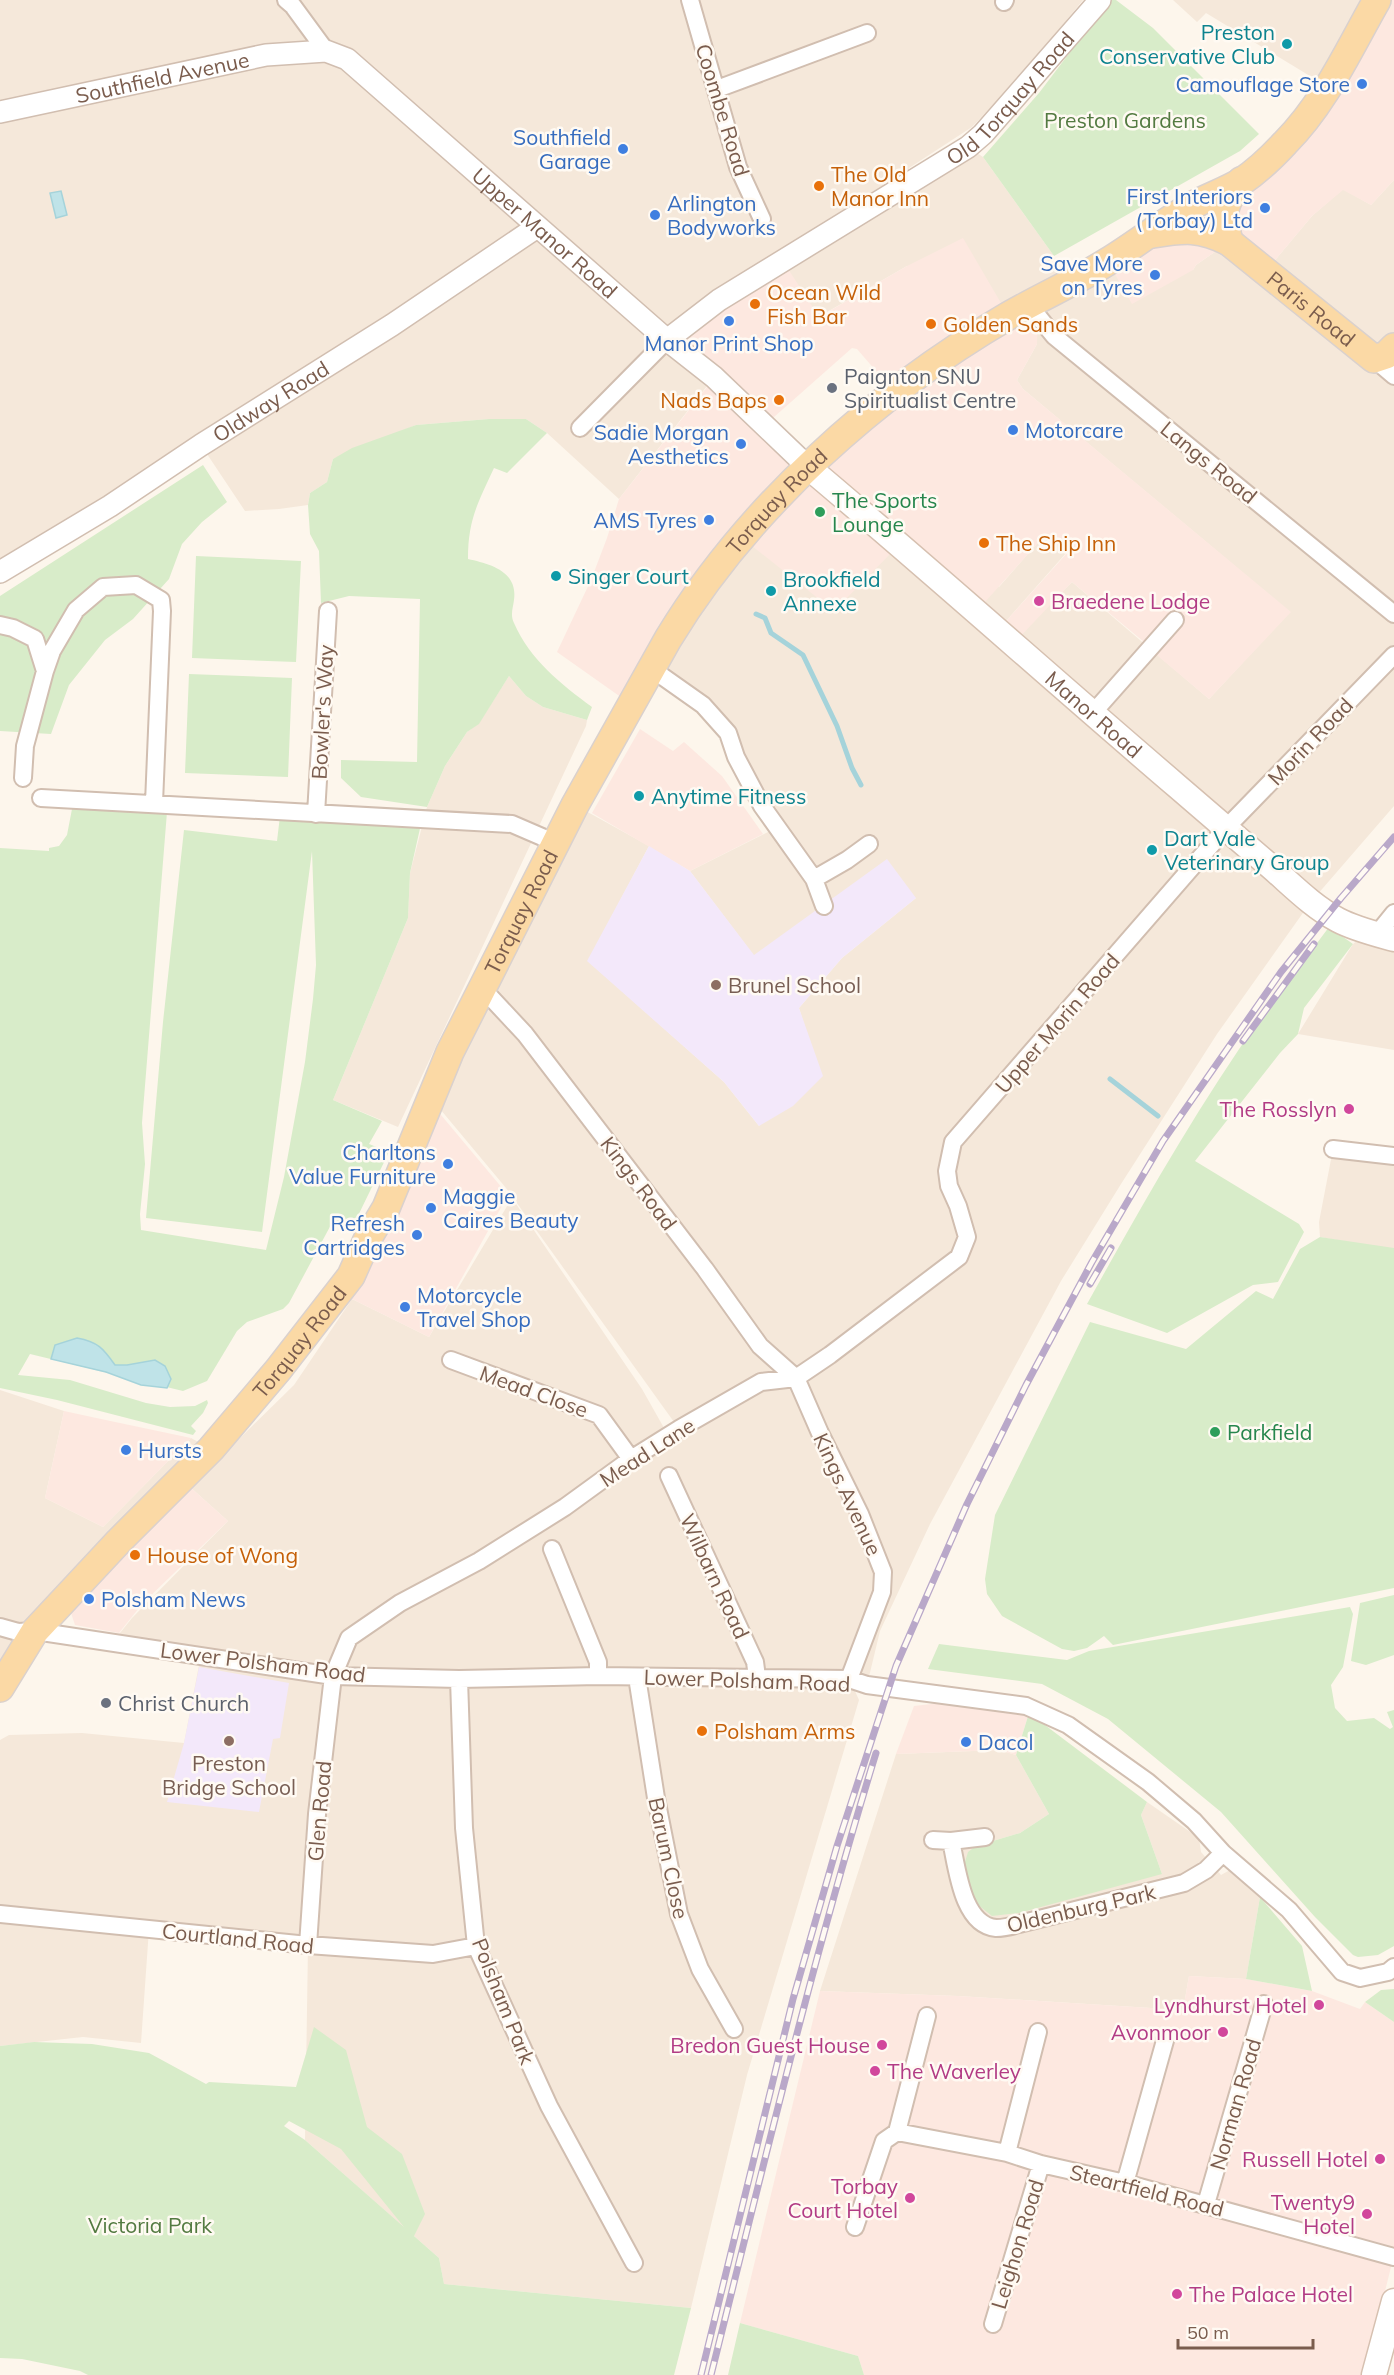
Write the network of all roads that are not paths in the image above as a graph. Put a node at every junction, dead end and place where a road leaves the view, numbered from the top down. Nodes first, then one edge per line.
1 (286, 0) edge
2 (690, 0) edge
3 (1377, 0) edge
4 (1098, 1) edge
5 (867, 33) dead end
6 (326, 51) junction
7 (717, 89) junction
8 (0, 112) edge
9 (1241, 181) junction
10 (762, 219) dead end
11 (537, 227) junction
12 (1147, 235) junction
13 (1229, 242) junction
14 (1029, 305) junction
15 (667, 340) junction
16 (1384, 353) edge
17 (1394, 376) edge
18 (580, 428) dead end
19 (808, 467) junction
20 (0, 572) edge
21 (328, 611) dead end
22 (1394, 614) edge
23 (1175, 620) dead end
24 (0, 625) edge
25 (1394, 655) edge
26 (652, 669) junction
27 (45, 671) junction
28 (1092, 714) junction
29 (23, 778) dead end
30 (41, 798) dead end
31 (154, 803) junction
32 (316, 814) junction
33 (1226, 828) junction
34 (556, 843) junction
35 (869, 844) dead end
36 (814, 879) junction
37 (824, 906) dead end
38 (1394, 913) edge
39 (1385, 937) edge
40 (482, 988) junction
41 (1333, 1149) dead end
42 (1394, 1156) edge
43 (967, 1237) joint
44 (451, 1360) dead end
45 (796, 1378) junction
46 (631, 1459) junction
47 (669, 1476) dead end
48 (552, 1549) dead end
49 (0, 1627) edge
50 (35, 1631) junction
51 (333, 1676) junction
52 (598, 1676) junction
53 (637, 1677) junction
54 (757, 1677) junction
55 (459, 1679) junction
56 (849, 1679) junction
57 (0, 1688) edge
58 (985, 1837) dead end
59 (933, 1840) dead end
60 (951, 1841) junction
61 (1223, 1852) junction
62 (0, 1914) edge
63 (308, 1945) junction
64 (476, 1946) junction
65 (1394, 1967) edge
66 (1264, 2004) dead end
67 (927, 2016) dead end
68 (734, 2029) dead end
69 (1038, 2032) dead end
70 (1166, 2037) dead end
71 (897, 2132) junction
72 (1007, 2153) junction
73 (1041, 2164) junction
74 (1125, 2183) junction
75 (1206, 2204) junction
76 (855, 2227) dead end
77 (1394, 2257) edge
78 (634, 2263) dead end
79 (1394, 2301) edge
80 (993, 2324) dead end
81 (1374, 2375) edge

1 - 6 street, Upper Manor Road
2 - 7 street, Coombe Road
3 - 9 main road
4 - 15 street, Old Torquay Road
5 - 7 street
6 - 8 street, Southfield Avenue
6 - 11 street, Upper Manor Road
7 - 10 street, Coombe Road
9 - 12 main road, Torquay Road
9 - 13 main road
11 - 15 street, Upper Manor Road
11 - 20 street, Oldway Road
12 - 13 main road, Paris Road
12 - 14 main road, Torquay Road
13 - 16 main road, Paris Road
14 - 19 main road, Torquay Road
14 - 22 street, Langs Road
15 - 18 street
15 - 19 street, Upper Manor Road
16 - 17 street, Paris Road
19 - 26 main road, Torquay Road
19 - 28 main road, Manor Road
21 - 32 street, Bowler's Way
23 - 28 street
24 - 27 street
25 - 33 street, Morin Road
26 - 34 main road, Torquay Road
26 - 36 street
27 - 29 street
27 - 31 street
28 - 33 main road, Manor Road
30 - 31 street
31 - 32 street
32 - 34 street
33 - 39 main road, Manor Road
33 - 43 street, Upper Morin Road
34 - 40 main road, Torquay Road
35 - 36 street
36 - 37 street
38 - 39 street
40 - 45 street, Kings Road
40 - 50 main road, Torquay Road
41 - 42 street
43 - 45 street, Mead Lane
44 - 46 street, Mead Close
45 - 46 street, Mead Lane
45 - 56 street, Kings Avenue
46 - 51 street, Mead Lane
47 - 54 street, Wilbarn Road
48 - 52 street
49 - 50 street, Lower Polsham Road
50 - 51 street, Lower Polsham Road
50 - 57 main road, Torquay Road
51 - 55 street, Lower Polsham Road
51 - 63 street, Glen Road
52 - 53 street, Lower Polsham Road
52 - 55 street, Lower Polsham Road
53 - 54 street, Lower Polsham Road
53 - 68 street, Barum Close
54 - 56 street, Lower Polsham Road
55 - 64 street, Polsham Park
56 - 61 street, Lower Polsham Road
58 - 60 street
59 - 60 street
60 - 61 street, Oldenburg Park
61 - 65 street, Lower Polsham Road
62 - 63 street, Courtland Road
63 - 64 street, Courtland Road
64 - 78 street, Polsham Park
66 - 75 street, Norman Road
67 - 71 street
69 - 72 street
70 - 74 street
71 - 72 street, Steartfield Road
71 - 76 street
72 - 73 street, Steartfield Road
73 - 74 street, Steartfield Road
73 - 80 street, Leighon Road
74 - 75 street, Steartfield Road
75 - 77 street, Steartfield Road
79 - 81 main road

